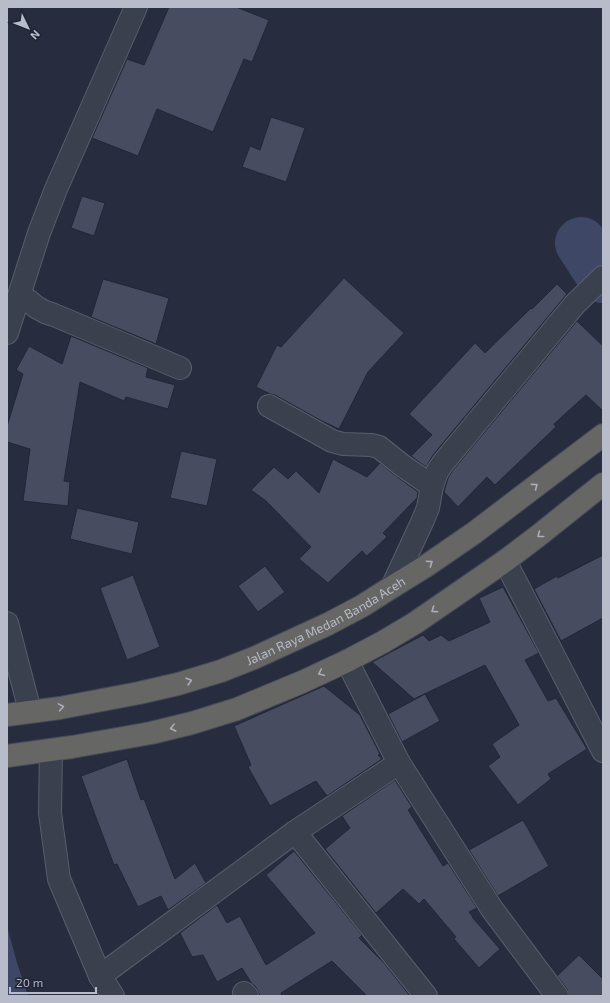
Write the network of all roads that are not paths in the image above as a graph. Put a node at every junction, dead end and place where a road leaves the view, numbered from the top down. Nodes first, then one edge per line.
1 (136, 7) edge
2 (603, 277) edge
3 (19, 297) junction
4 (7, 333) edge
5 (180, 368) dead end
6 (269, 406) dead end
7 (603, 435) edge
8 (603, 484) edge
9 (432, 486) junction
10 (505, 560) junction
11 (392, 587) junction
12 (7, 623) edge
13 (347, 661) junction
14 (30, 711) junction
15 (8, 715) edge
16 (51, 750) junction
17 (603, 751) edge
18 (14, 755) edge
19 (399, 764) junction
20 (295, 832) junction
21 (100, 976) junction
22 (113, 996) edge
23 (426, 996) edge
24 (557, 996) edge

1 - 3 street
2 - 9 street
3 - 4 street
3 - 5 street
6 - 9 street
11 -> 7 highway, Jalan Raya Medan Banda Aceh
8 -> 10 highway
9 - 11 street
10 -> 13 highway
10 - 17 street
14 -> 11 highway, Jalan Raya Medan Banda Aceh
12 - 14 street
13 -> 16 highway
13 - 19 street
14 - 15 highway, Jalan Raya Medan Banda Aceh
16 - 18 highway
16 - 21 street
19 - 20 street
19 - 24 street
20 - 21 street
20 - 23 street
21 - 22 street

